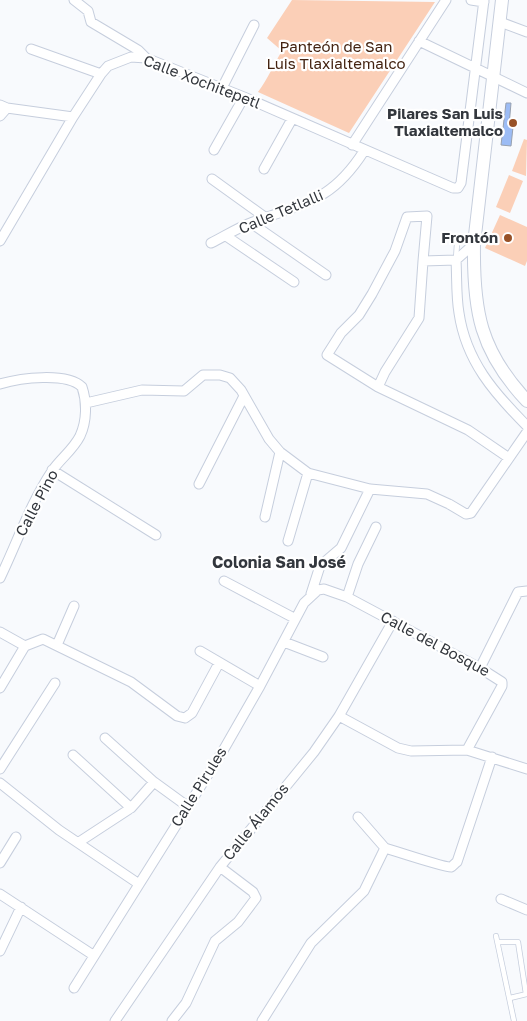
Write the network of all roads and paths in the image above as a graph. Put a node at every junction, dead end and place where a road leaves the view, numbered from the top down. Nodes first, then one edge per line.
1 (74, 0) edge
2 (446, 0) edge
3 (471, 0) edge
4 (502, 0) edge
5 (484, 1) edge
6 (500, 22) junction
7 (254, 25) dead end
8 (527, 32) edge
9 (419, 40) junction
10 (31, 49) dead end
11 (146, 58) junction
12 (476, 70) junction
13 (101, 74) junction
14 (494, 77) junction
15 (222, 88) junction
16 (527, 92) edge
17 (244, 98) junction
18 (3, 106) edge
19 (0, 116) edge
20 (72, 117) junction
21 (292, 119) junction
22 (352, 145) junction
23 (214, 150) dead end
24 (364, 151) junction
25 (264, 169) dead end
26 (212, 179) dead end
27 (266, 218) junction
28 (251, 223) junction
29 (226, 236) junction
30 (0, 241) edge
31 (211, 243) dead end
32 (457, 243) dead end
33 (474, 244) junction
34 (456, 260) junction
35 (423, 261) junction
36 (326, 275) dead end
37 (294, 282) dead end
38 (0, 384) edge
39 (378, 387) junction
40 (244, 396) junction
41 (527, 401) edge
42 (86, 403) junction
43 (527, 426) edge
44 (527, 432) edge
45 (280, 452) junction
46 (509, 458) junction
47 (52, 470) junction
48 (308, 473) junction
49 (199, 484) dead end
50 (370, 489) junction
51 (265, 517) dead end
52 (376, 527) dead end
53 (156, 535) dead end
54 (288, 541) dead end
55 (0, 578) edge
56 (224, 581) dead end
57 (523, 591) edge
58 (311, 594) junction
59 (347, 597) junction
60 (74, 606) dead end
61 (294, 618) junction
62 (393, 621) junction
63 (0, 632) edge
64 (284, 642) junction
65 (57, 645) junction
66 (25, 646) junction
67 (200, 651) dead end
68 (323, 657) dead end
69 (219, 663) junction
70 (480, 668) junction
71 (55, 683) dead end
72 (260, 686) junction
73 (0, 688) edge
74 (339, 716) junction
75 (105, 738) dead end
76 (467, 750) junction
77 (74, 755) dead end
78 (492, 757) junction
79 (527, 769) edge
80 (0, 770) edge
81 (154, 782) junction
82 (0, 783) edge
83 (187, 806) junction
84 (131, 808) junction
85 (358, 817) dead end
86 (16, 837) dead end
87 (79, 842) junction
88 (385, 848) junction
89 (0, 863) edge
90 (220, 867) junction
91 (139, 884) junction
92 (0, 894) edge
93 (501, 899) dead end
94 (21, 907) junction
95 (527, 910) edge
96 (496, 936) dead end
97 (498, 942) junction
98 (0, 951) edge
99 (93, 955) junction
100 (74, 988) dead end
101 (526, 994) edge
102 (510, 998) junction
103 (115, 1021) edge
104 (172, 1021) edge
105 (262, 1021) edge
106 (514, 1021) edge

1 - 11 street
2 - 9 street
3 - 5 street
4 - 6 street
5 - 12 street
6 - 8 street
6 - 14 street
7 - 15 street
9 - 12 street
9 - 22 street
10 - 13 street
11 - 13 street, Calle Xochitepetl
11 - 15 street, Calle Xochitepetl
12 - 14 street
12 - 24 street, Calle Xochitepetl
13 - 20 street, Calle Xochitepetl
14 - 16 street
14 - 33 street
15 - 17 street, Calle Xochitepetl
17 - 21 street, Calle Xochitepetl
17 - 23 street
18 - 19 street
18 - 20 street
20 - 30 street, Calle Xochitepetl
21 - 22 street, Calle Xochitepetl
21 - 25 street
22 - 24 street, Calle Xochitepetl
24 - 27 street, Calle Tetlalli
26 - 27 street
27 - 28 street, Calle Tetlalli
28 - 29 street, Calle Tetlalli
28 - 36 street
29 - 31 street, Calle Tetlalli
29 - 37 street
32 - 34 lane
33 - 34 street
33 - 41 street
34 - 35 street
34 - 43 street
35 - 39 street
35 - 39 street
38 - 42 street
39 - 46 street
40 - 42 street
40 - 45 street
40 - 49 street
42 - 47 street, Calle Pino
44 - 46 street
45 - 48 street
45 - 51 street
46 - 50 street
47 - 53 street
47 - 55 street, Calle Pino
48 - 50 street
48 - 54 street
50 - 58 street
52 - 59 street
56 - 61 street
57 - 70 street
58 - 59 street, Calle del Bosque
58 - 61 street, Calle Pirules
59 - 62 street, Calle del Bosque
60 - 65 street
61 - 64 street, Calle Pirules
62 - 70 street, Calle del Bosque
62 - 74 street, Calle Álamos
63 - 66 street
64 - 68 street
64 - 72 street, Calle Pirules
65 - 66 street
65 - 69 street
66 - 73 street
67 - 69 street
69 - 72 street
70 - 76 street, Calle del Bosque
71 - 80 street
72 - 83 street, Calle Pirules
74 - 76 street
74 - 90 street, Calle Álamos
75 - 81 street
76 - 78 street
77 - 84 street
78 - 79 street
78 - 88 street
81 - 83 street
81 - 84 street
82 - 87 street
83 - 91 street, Calle Pirules
84 - 87 street
85 - 88 street
86 - 89 street
87 - 91 street
88 - 105 street
90 - 103 street, Calle Álamos
90 - 104 street
91 - 99 street, Calle Pirules
92 - 94 street
93 - 95 street
94 - 98 street
94 - 99 street
96 - 97 lane
97 - 101 lane
97 - 102 lane
99 - 100 street, Calle Pirules
101 - 102 lane
102 - 106 lane

